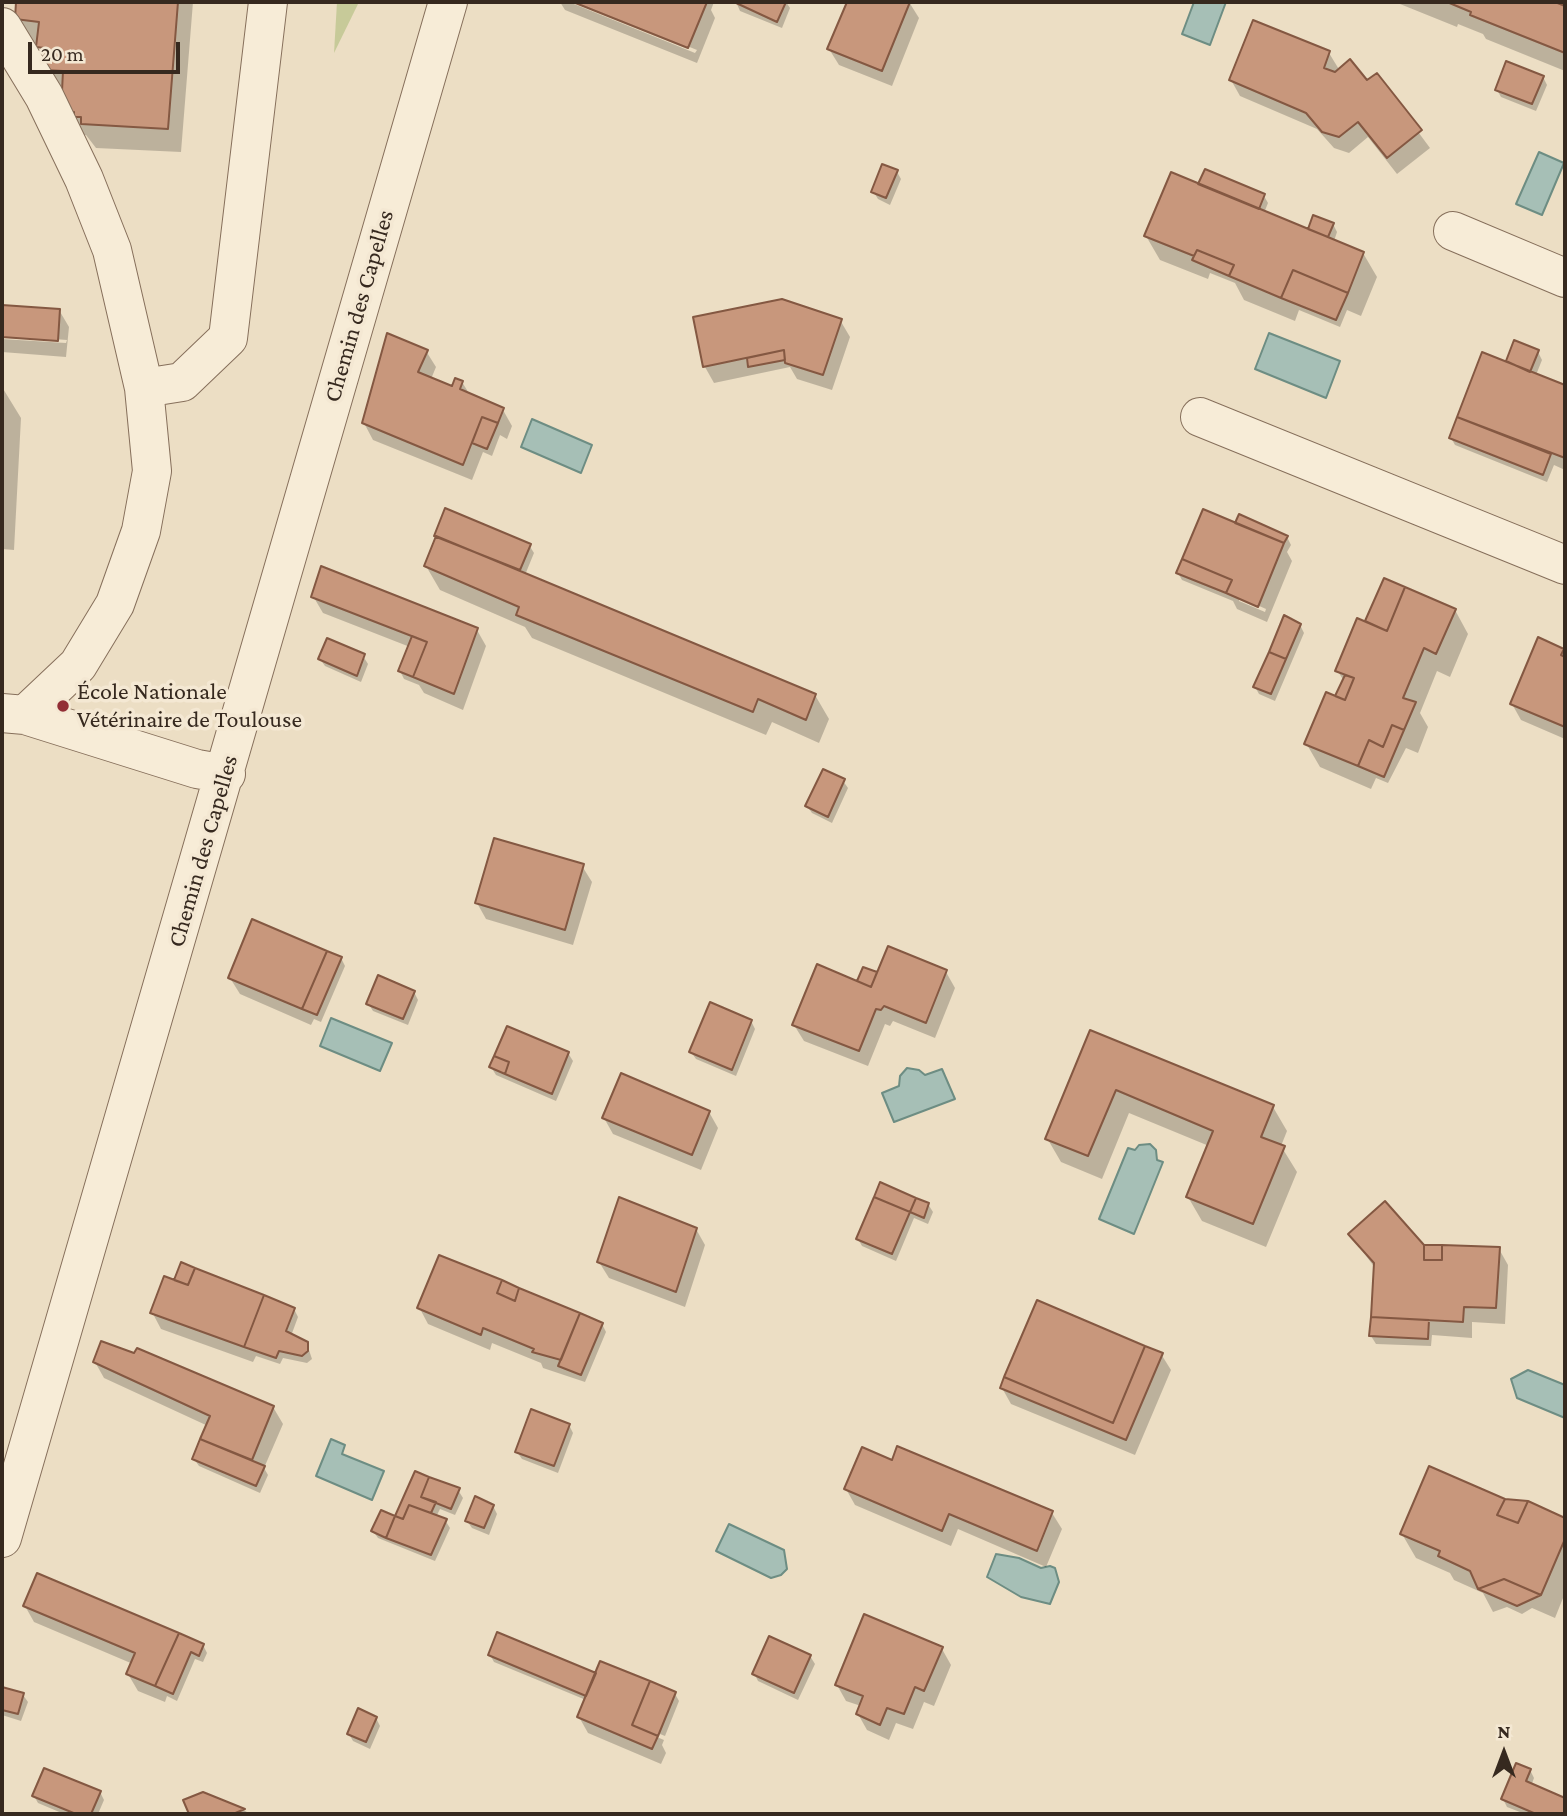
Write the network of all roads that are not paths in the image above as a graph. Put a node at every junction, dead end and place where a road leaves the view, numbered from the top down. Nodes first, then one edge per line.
1 (268, 2) edge
2 (448, 2) edge
3 (2, 27) edge
4 (1453, 232) dead end
5 (1565, 278) edge
6 (144, 388) junction
7 (1200, 417) dead end
8 (1565, 565) edge
9 (13, 714) edge
10 (226, 774) junction
11 (2, 1538) edge

1 - 6 street
2 - 10 street, Chemin des Capelles
3 - 6 street
4 - 5 street
6 - 9 street
7 - 8 street
9 - 10 street
10 - 11 street, Chemin des Capelles

